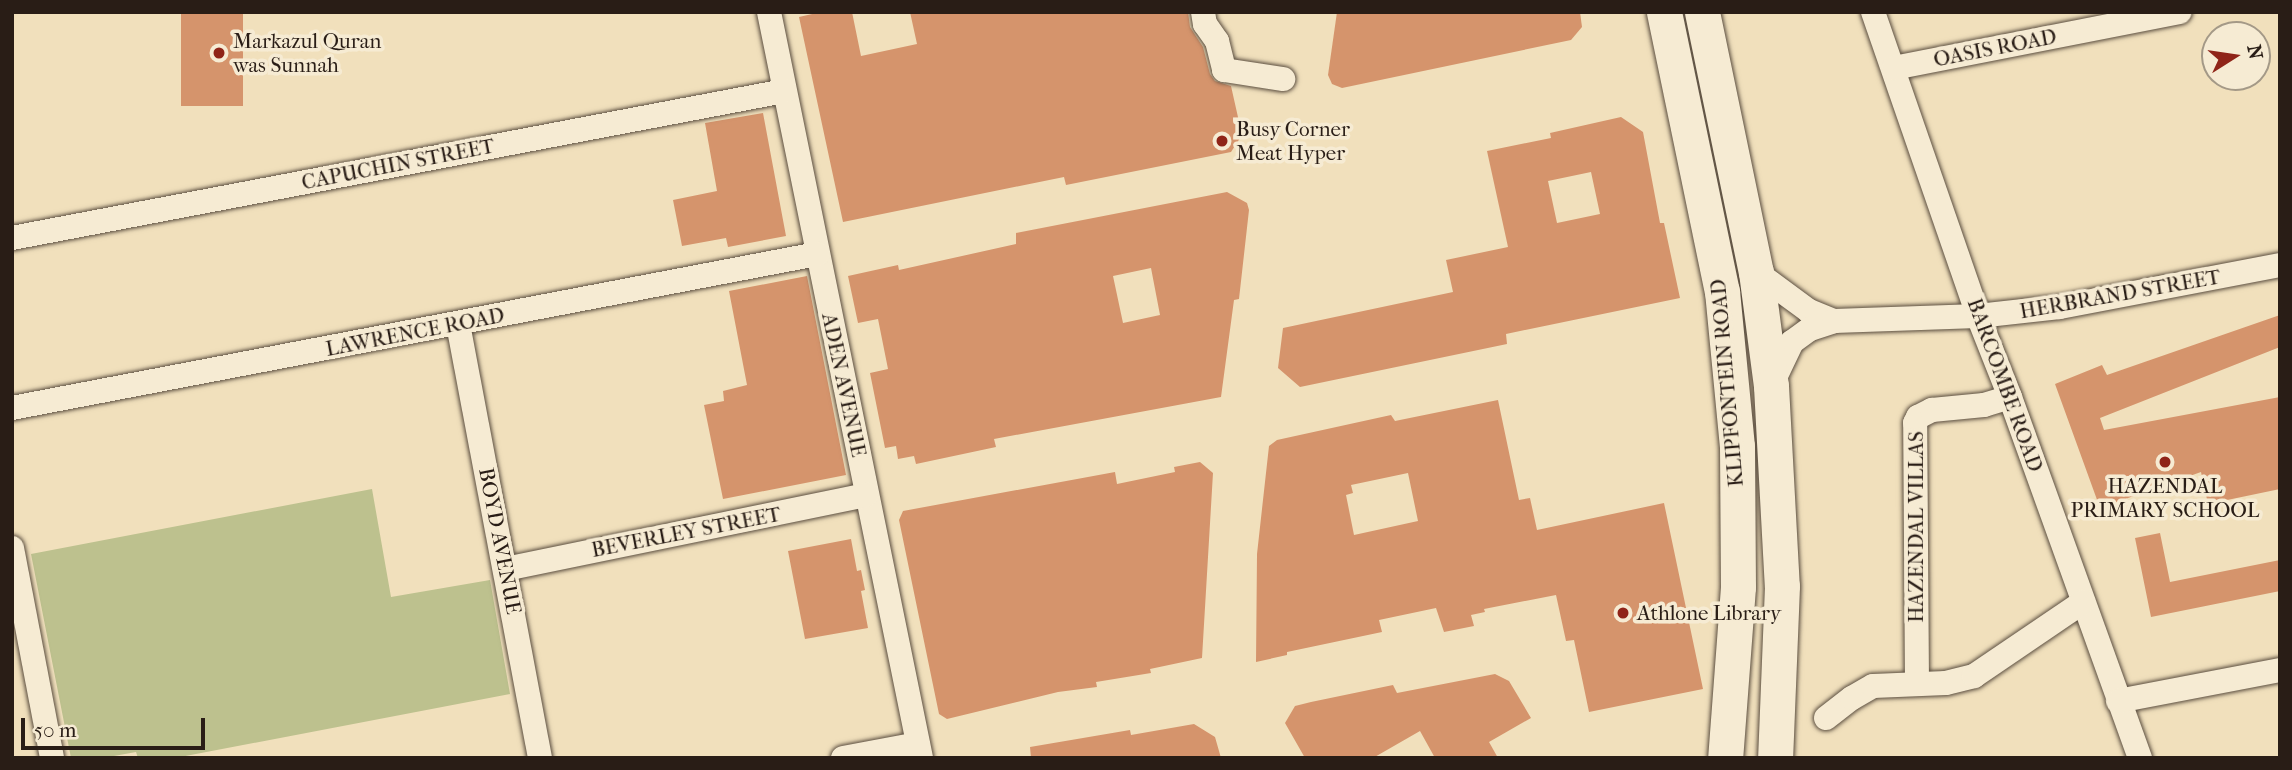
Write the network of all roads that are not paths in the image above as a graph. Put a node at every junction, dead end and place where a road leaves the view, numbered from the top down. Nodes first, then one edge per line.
1 (769, 12) edge
2 (1203, 12) edge
3 (1664, 12) edge
4 (1702, 12) edge
5 (1873, 12) edge
6 (2180, 12) edge
7 (1894, 68) junction
8 (1283, 79) dead end
9 (784, 91) junction
10 (12, 238) edge
11 (817, 254) junction
12 (2280, 265) edge
13 (1756, 272) junction
14 (1978, 316) junction
15 (1834, 321) junction
16 (458, 324) junction
17 (1771, 386) junction
18 (2010, 397) junction
19 (12, 408) edge
20 (867, 495) junction
21 (12, 548) edge
22 (505, 569) junction
23 (2083, 602) junction
24 (2280, 670) edge
25 (1917, 684) junction
26 (2118, 701) junction
27 (1826, 718) dead end
28 (919, 751) edge
29 (52, 758) edge
30 (540, 758) edge
31 (843, 758) edge
32 (1725, 758) edge
33 (1775, 758) edge
34 (2140, 758) edge

1 - 9 street, ADEN AVENUE
2 - 8 street
3 - 32 main road, KLIPFONTEIN ROAD
4 - 13 main road, KLIPFONTEIN ROAD
5 - 7 street, BARCOMBE ROAD
6 - 7 street, OASIS ROAD
7 - 14 street, BARCOMBE ROAD
9 - 10 street, CAPUCHIN STREET
9 - 11 street, ADEN AVENUE
11 - 16 street, LAWRENCE ROAD
11 - 20 street, ADEN AVENUE
12 - 14 street, HERBRAND STREET
13 - 15 street, HERBRAND STREET
13 - 17 main road, KLIPFONTEIN ROAD
14 - 15 street, HERBRAND STREET
14 - 18 street, BARCOMBE ROAD
15 - 17 street, HERBRAND STREET
16 - 19 street, LAWRENCE ROAD
16 - 22 street, BOYD AVENUE
17 - 33 main road, KLIPFONTEIN ROAD
18 - 23 street, BARCOMBE ROAD
18 - 25 street, HAZENDAL VILLAS
20 - 22 street, BEVERLEY STREET
20 - 28 street, ADEN AVENUE
21 - 29 street
22 - 30 street, BOYD AVENUE
23 - 25 street
23 - 26 street, BARCOMBE ROAD
24 - 26 street
25 - 27 street
26 - 34 street, BARCOMBE ROAD
28 - 31 street

